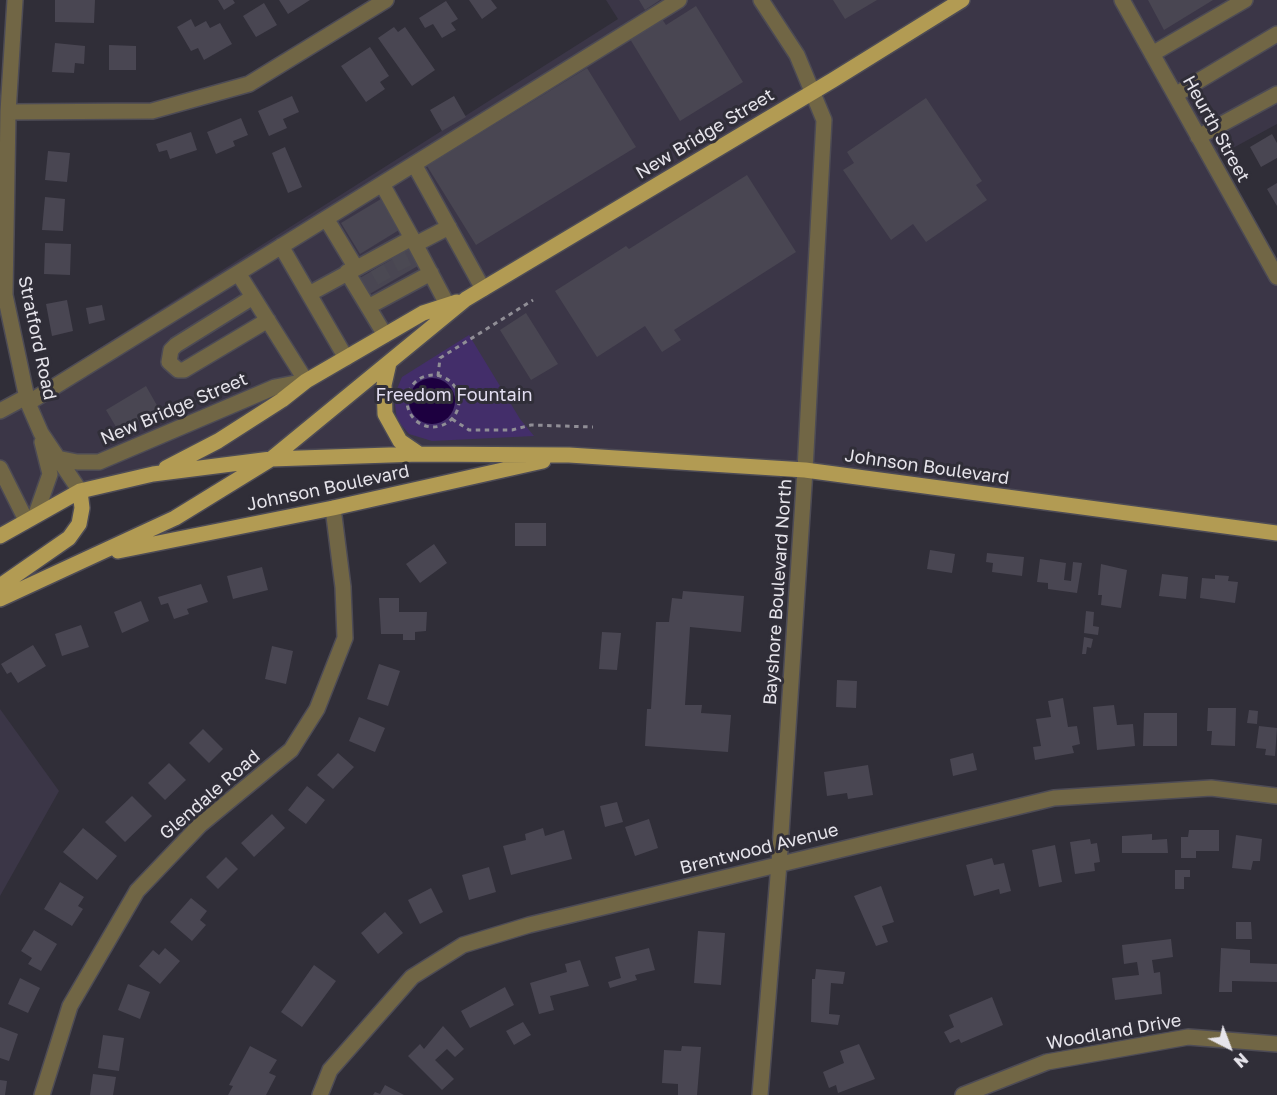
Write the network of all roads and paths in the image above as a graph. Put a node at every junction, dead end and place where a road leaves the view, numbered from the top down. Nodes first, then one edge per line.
1 (15, 0) edge
2 (386, 0) edge
3 (678, 0) edge
4 (761, 0) edge
5 (962, 0) edge
6 (1122, 0) edge
7 (1245, 0) edge
8 (1276, 36) edge
9 (1152, 54) junction
10 (813, 93) junction
11 (1277, 94) edge
12 (1175, 96) junction
13 (8, 111) junction
14 (1198, 137) junction
15 (414, 164) junction
16 (382, 184) junction
17 (327, 219) junction
18 (449, 227) junction
19 (414, 241) junction
20 (281, 246) junction
21 (351, 270) junction
22 (238, 273) junction
23 (431, 273) junction
24 (1277, 278) edge
25 (483, 289) junction
26 (309, 294) junction
27 (254, 297) junction
28 (466, 299) junction
29 (533, 300) dead end
30 (448, 306) junction
31 (368, 307) junction
32 (268, 320) junction
33 (385, 335) junction
34 (346, 358) junction
35 (389, 363) junction
36 (438, 376) junction
37 (306, 381) junction
38 (27, 400) junction
39 (0, 411) edge
40 (452, 419) junction
41 (593, 427) dead end
42 (40, 434) junction
43 (419, 454) junction
44 (569, 455) junction
45 (57, 458) junction
46 (272, 459) junction
47 (0, 468) edge
48 (806, 471) junction
49 (153, 474) junction
50 (80, 491) junction
51 (333, 508) junction
52 (31, 517) junction
53 (1277, 534) edge
54 (0, 536) edge
55 (93, 556) junction
56 (0, 586) edge
57 (0, 599) edge
58 (1277, 796) edge
59 (779, 864) junction
60 (1277, 1044) edge
61 (762, 1093) edge
62 (42, 1095) edge
63 (320, 1095) edge
64 (963, 1095) edge

1 - 13 street, Stratford Road
2 - 13 street
3 - 15 street
4 - 10 street, Bayshore Boulevard North
5 - 10 main road, New Bridge Street
6 - 9 street, Heurth Street
7 - 9 street
8 - 12 street
9 - 12 street, Heurth Street
10 - 25 main road, New Bridge Street
10 - 48 street, Bayshore Boulevard North
11 - 14 street
12 - 14 street, Heurth Street
13 - 38 street, Stratford Road
14 - 24 street, Heurth Street
15 - 16 street
15 - 18 street
16 - 17 street
16 - 19 street
17 - 20 street
17 - 21 street
18 - 19 street
18 - 25 street
19 - 21 street
19 - 23 street
20 - 22 street
20 - 26 street
21 - 26 street
21 - 31 street
22 - 27 street
22 - 38 street
23 - 30 street
23 - 31 street
25 - 28 main road, New Bridge Street
26 - 34 street
27 - 32 street
27 - 32 street
28 - 30 main road, New Bridge Street
28 - 35 main road, New Bridge Street
29 - 36 path
30 - 33 main road, New Bridge Street
31 - 33 street
32 - 37 street
33 - 34 main road, New Bridge Street
34 - 37 main road, New Bridge Street
35 - 43 main road
35 - 46 main road, New Bridge Street
36 - 40 path
36 - 40 path
37 - 45 street, New Bridge Street
37 - 49 main road, New Bridge Street
38 - 39 street
38 - 42 street, Stratford Road
40 - 41 path
42 - 45 street, Stratford Road
42 - 52 street
43 - 44 main road, Johnson Boulevard
43 - 46 main road, Johnson Boulevard
44 - 48 main road, Johnson Boulevard
44 - 51 main road, Johnson Boulevard
45 - 50 street, Stratford Road
46 - 49 main road, Johnson Boulevard
46 - 55 main road, New Bridge Street
47 - 52 street
48 - 53 main road, Johnson Boulevard
48 - 59 street, Bayshore Boulevard North
49 - 50 main road
50 - 52 main road
50 - 56 main road
51 - 55 main road, Johnson Boulevard
51 - 62 street, Glendale Road
52 - 54 main road
55 - 57 main road
58 - 59 street, Brentwood Avenue
59 - 61 street, Bayshore Boulevard North
59 - 63 street, Brentwood Avenue
60 - 64 street, Woodland Drive

